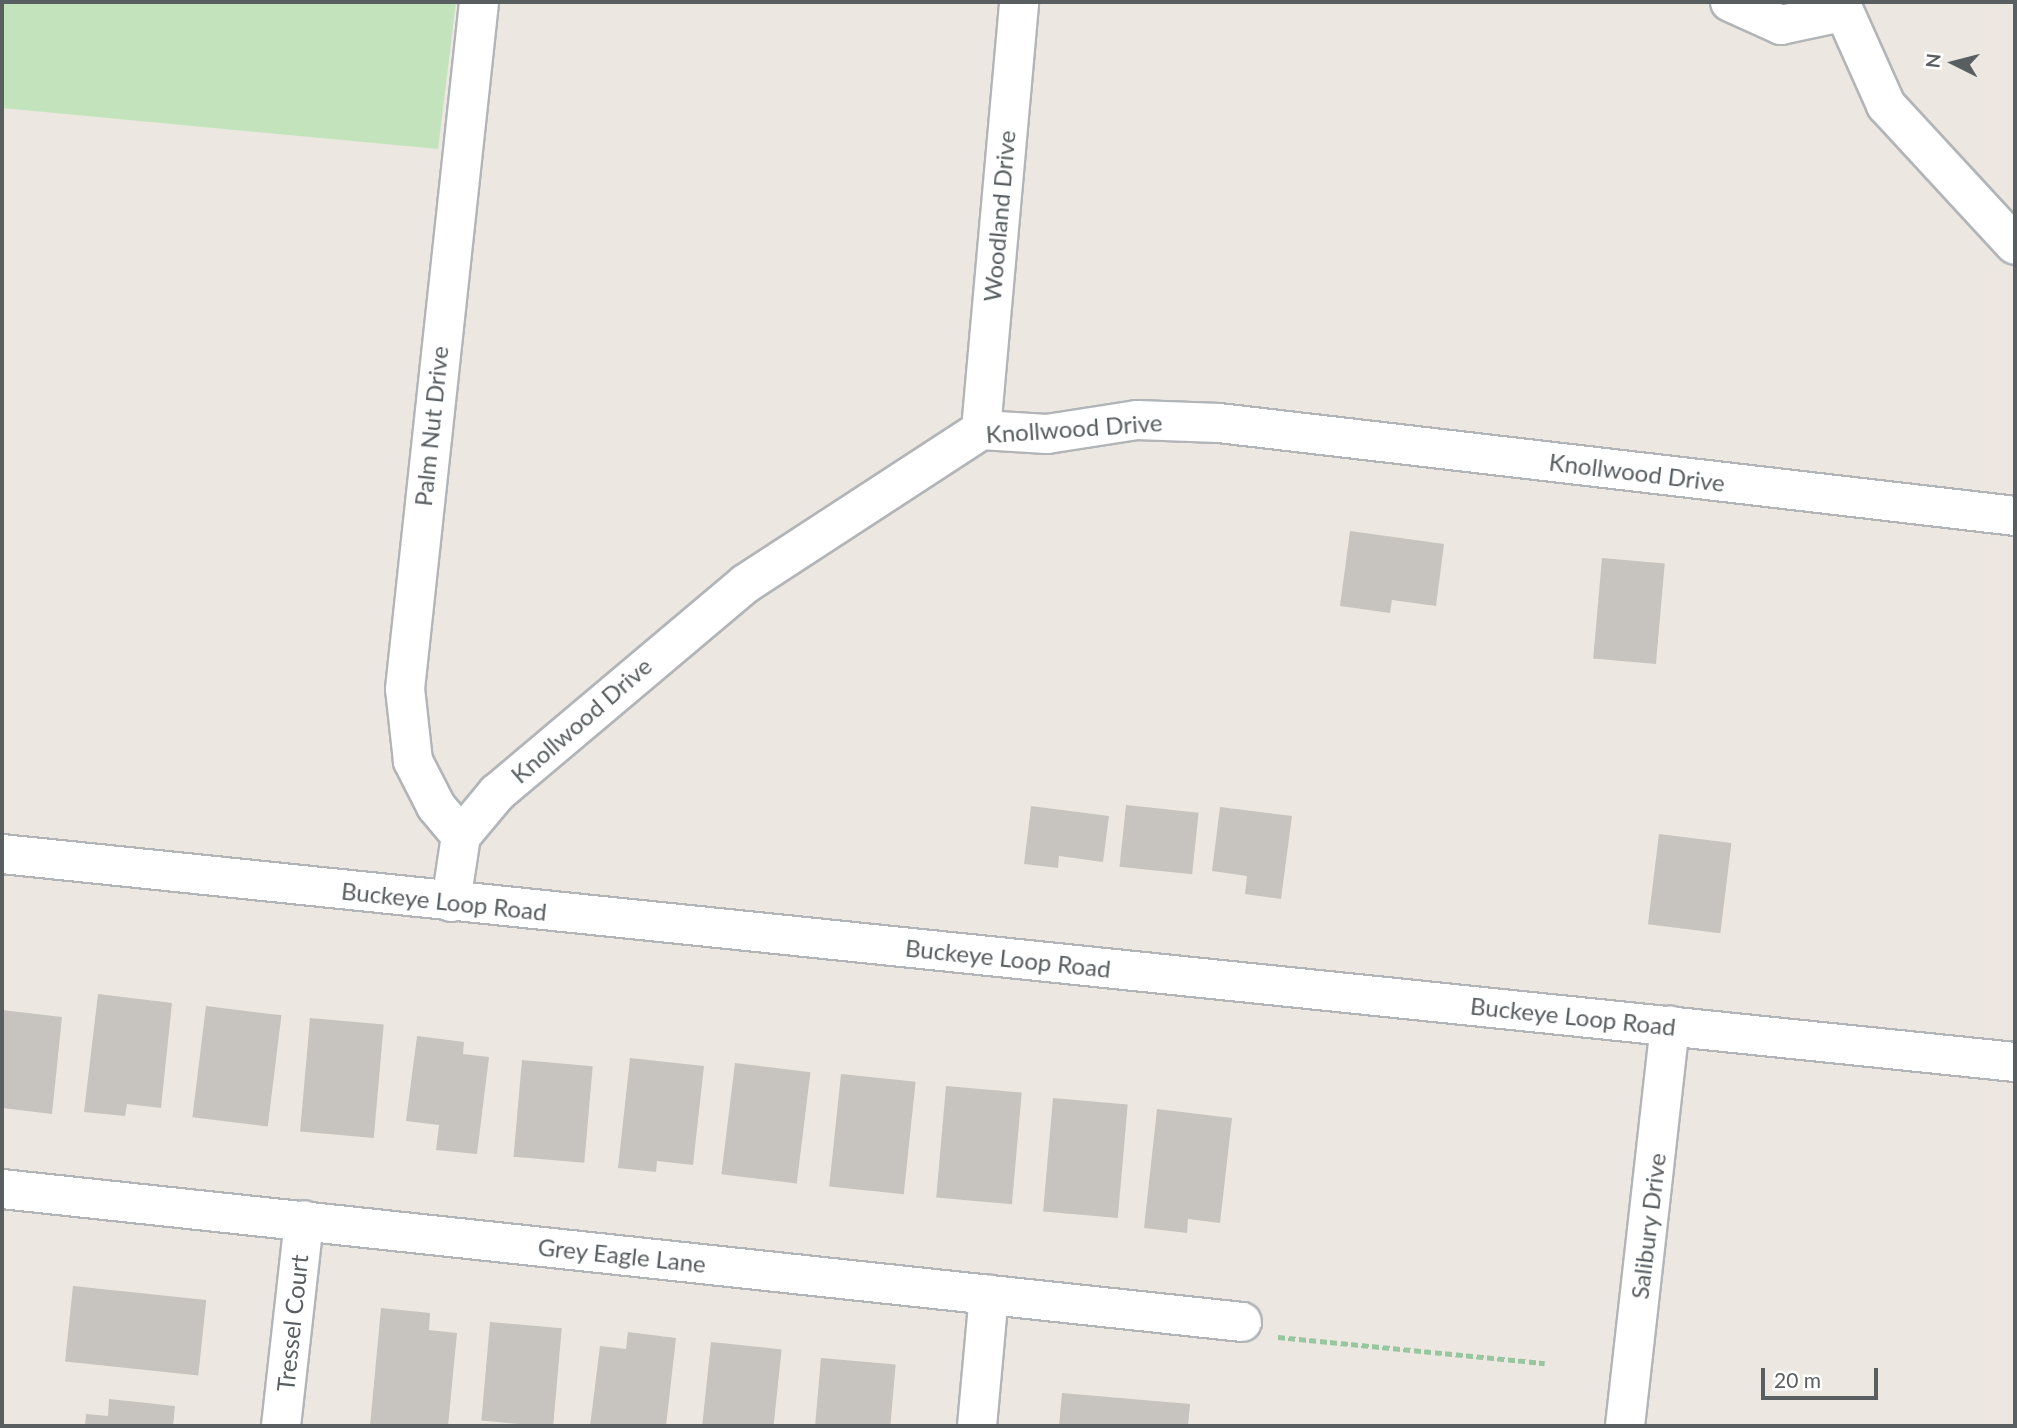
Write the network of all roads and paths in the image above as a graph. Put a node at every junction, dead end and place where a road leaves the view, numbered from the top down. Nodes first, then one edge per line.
1 (479, 2) edge
2 (1019, 2) edge
3 (1730, 2) edge
4 (1841, 7) edge
5 (2015, 246) edge
6 (981, 430) junction
7 (2015, 516) edge
8 (461, 836) junction
9 (2, 854) edge
10 (451, 902) junction
11 (1670, 1026) junction
12 (2015, 1062) edge
13 (2, 1189) edge
14 (303, 1220) junction
15 (989, 1295) junction
16 (1255, 1331) joint
17 (1545, 1363) dead end
18 (281, 1426) edge
19 (977, 1426) edge
20 (1625, 1426) edge

1 - 8 street, Palm Nut Drive
2 - 6 street, Woodland Drive
3 - 4 street
4 - 5 street
6 - 7 street, Knollwood Drive
6 - 8 street, Knollwood Drive
8 - 10 street
9 - 10 street, Buckeye Loop Road
10 - 11 street, Buckeye Loop Road
11 - 12 street, Buckeye Loop Road
11 - 20 street, Salibury Drive
13 - 14 street, Grey Eagle Lane
14 - 15 street, Grey Eagle Lane
14 - 18 street, Tressel Court
15 - 16 street, Grey Eagle Lane
15 - 19 street
16 - 17 path

